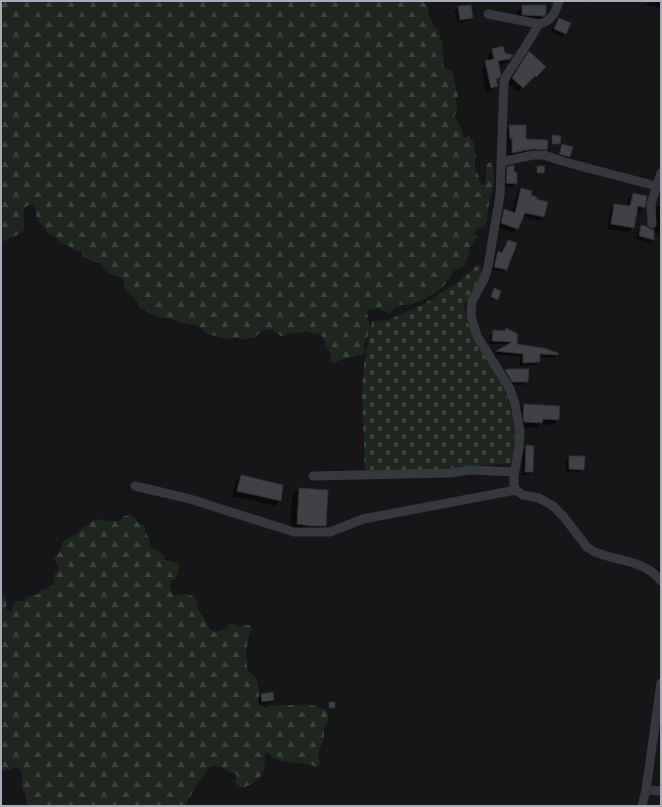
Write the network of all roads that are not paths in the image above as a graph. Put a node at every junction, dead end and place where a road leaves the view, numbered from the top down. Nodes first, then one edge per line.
1 (560, 1) edge
2 (488, 14) dead end
3 (539, 24) junction
4 (502, 162) junction
5 (661, 173) edge
6 (656, 186) junction
7 (652, 224) dead end
8 (514, 472) junction
9 (314, 476) dead end
10 (134, 486) dead end
11 (516, 490) junction
12 (661, 581) edge
13 (661, 683) edge
14 (646, 790) junction
15 (661, 791) edge
16 (642, 806) edge

1 - 3 street
2 - 3 street
3 - 4 street
4 - 6 street
4 - 8 street
5 - 6 street
6 - 7 street
8 - 9 street
8 - 11 street
10 - 11 street
11 - 12 street
13 - 14 street
14 - 15 street
14 - 16 street

